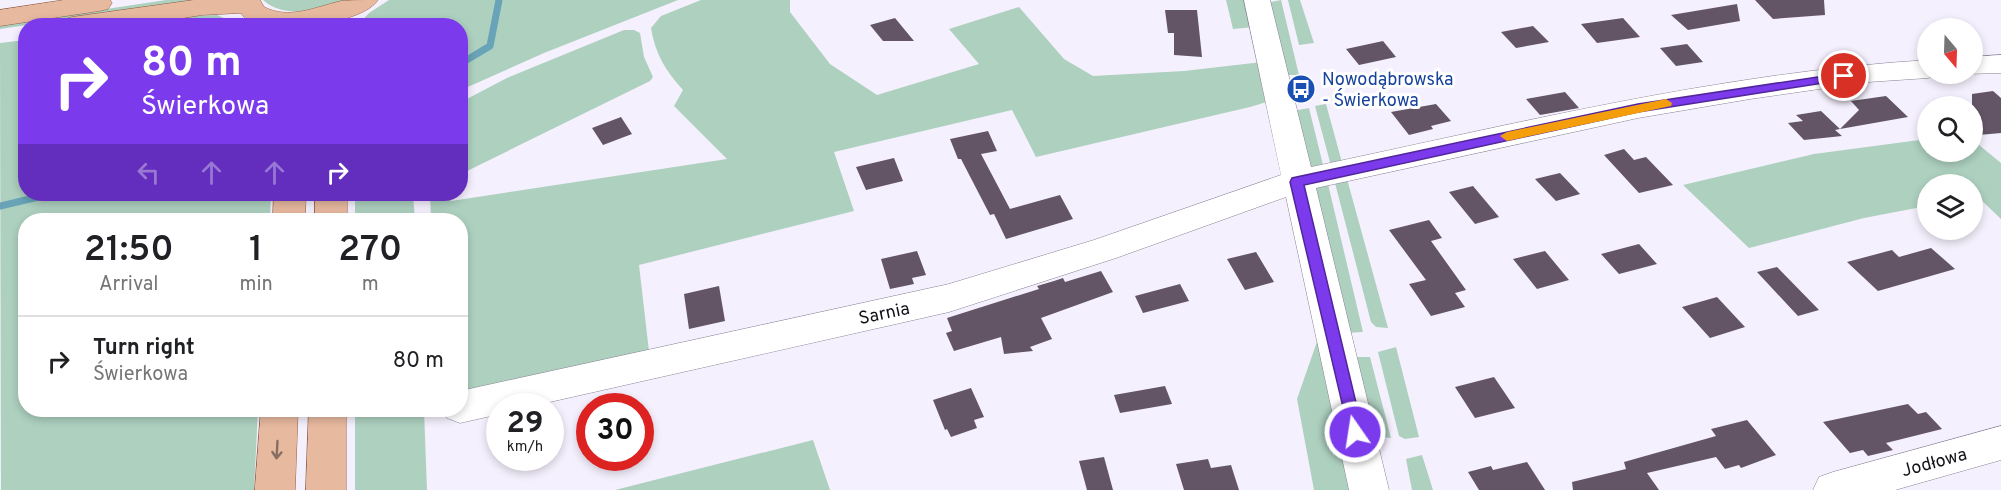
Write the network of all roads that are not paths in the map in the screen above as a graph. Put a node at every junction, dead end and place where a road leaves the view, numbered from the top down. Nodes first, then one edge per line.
1 (119, 0) edge
2 (365, 0) edge
3 (1257, 0) edge
4 (247, 2) edge
5 (0, 18) edge
6 (127, 18) edge
7 (271, 18) edge
8 (339, 18) edge
9 (18, 33) edge
10 (0, 36) edge
11 (2001, 64) edge
12 (1983, 65) edge
13 (1917, 70) edge
14 (1297, 182) junction
15 (468, 405) edge
16 (279, 417) edge
17 (327, 417) edge
18 (2001, 443) edge
19 (275, 490) edge
20 (326, 490) edge
21 (1369, 490) edge
22 (1833, 490) edge

1 - 5 main road
2 - 8 main road
3 - 14 street
4 - 6 main road
4 - 7 main road
9 - 10 main road
11 - 12 street
13 - 14 street, Sarnia
14 - 15 street, Sarnia
14 - 21 street
16 -> 19 main road
17 - 20 main road
18 - 22 street, Jodłowa

